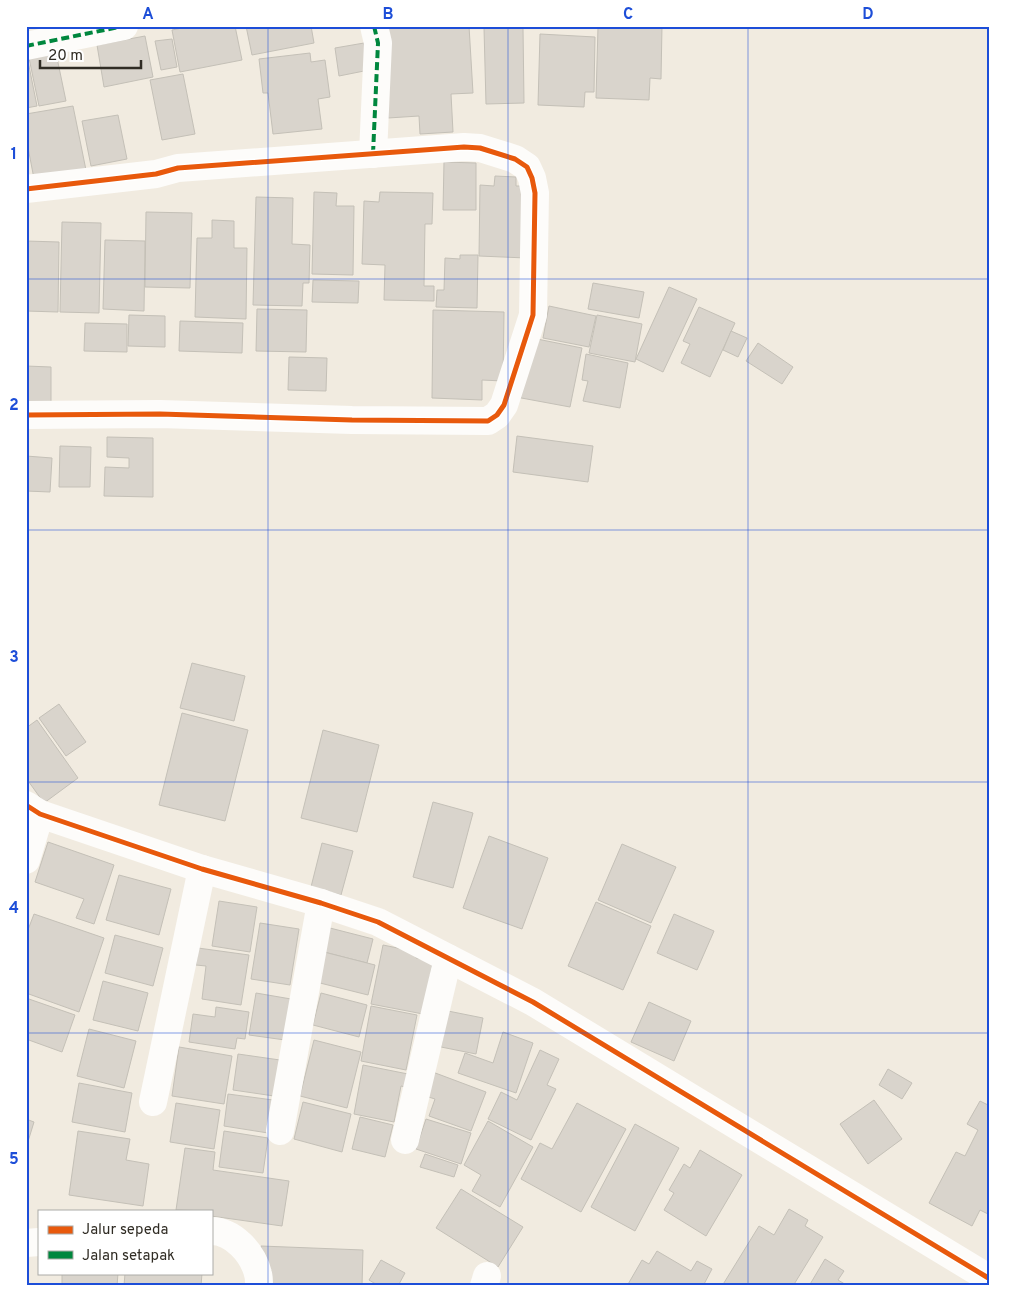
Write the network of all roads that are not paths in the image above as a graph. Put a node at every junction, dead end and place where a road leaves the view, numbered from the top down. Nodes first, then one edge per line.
1 (124, 26) edge
2 (374, 26) edge
3 (26, 46) edge
4 (373, 154) junction
5 (26, 189) edge
6 (26, 415) edge
7 (33, 809) edge
8 (26, 860) edge
9 (202, 869) junction
10 (321, 903) junction
11 (448, 958) junction
12 (153, 1102) dead end
13 (280, 1131) dead end
14 (405, 1140) dead end
15 (212, 1230) edge
16 (990, 1279) edge
17 (259, 1286) edge

1 - 3 street
2 - 4 street
4 - 5 street
4 - 6 street
7 - 8 street
7 - 9 street
9 - 10 street
9 - 12 street
10 - 11 street
10 - 13 street
11 - 14 street
11 - 16 street
15 - 17 street

